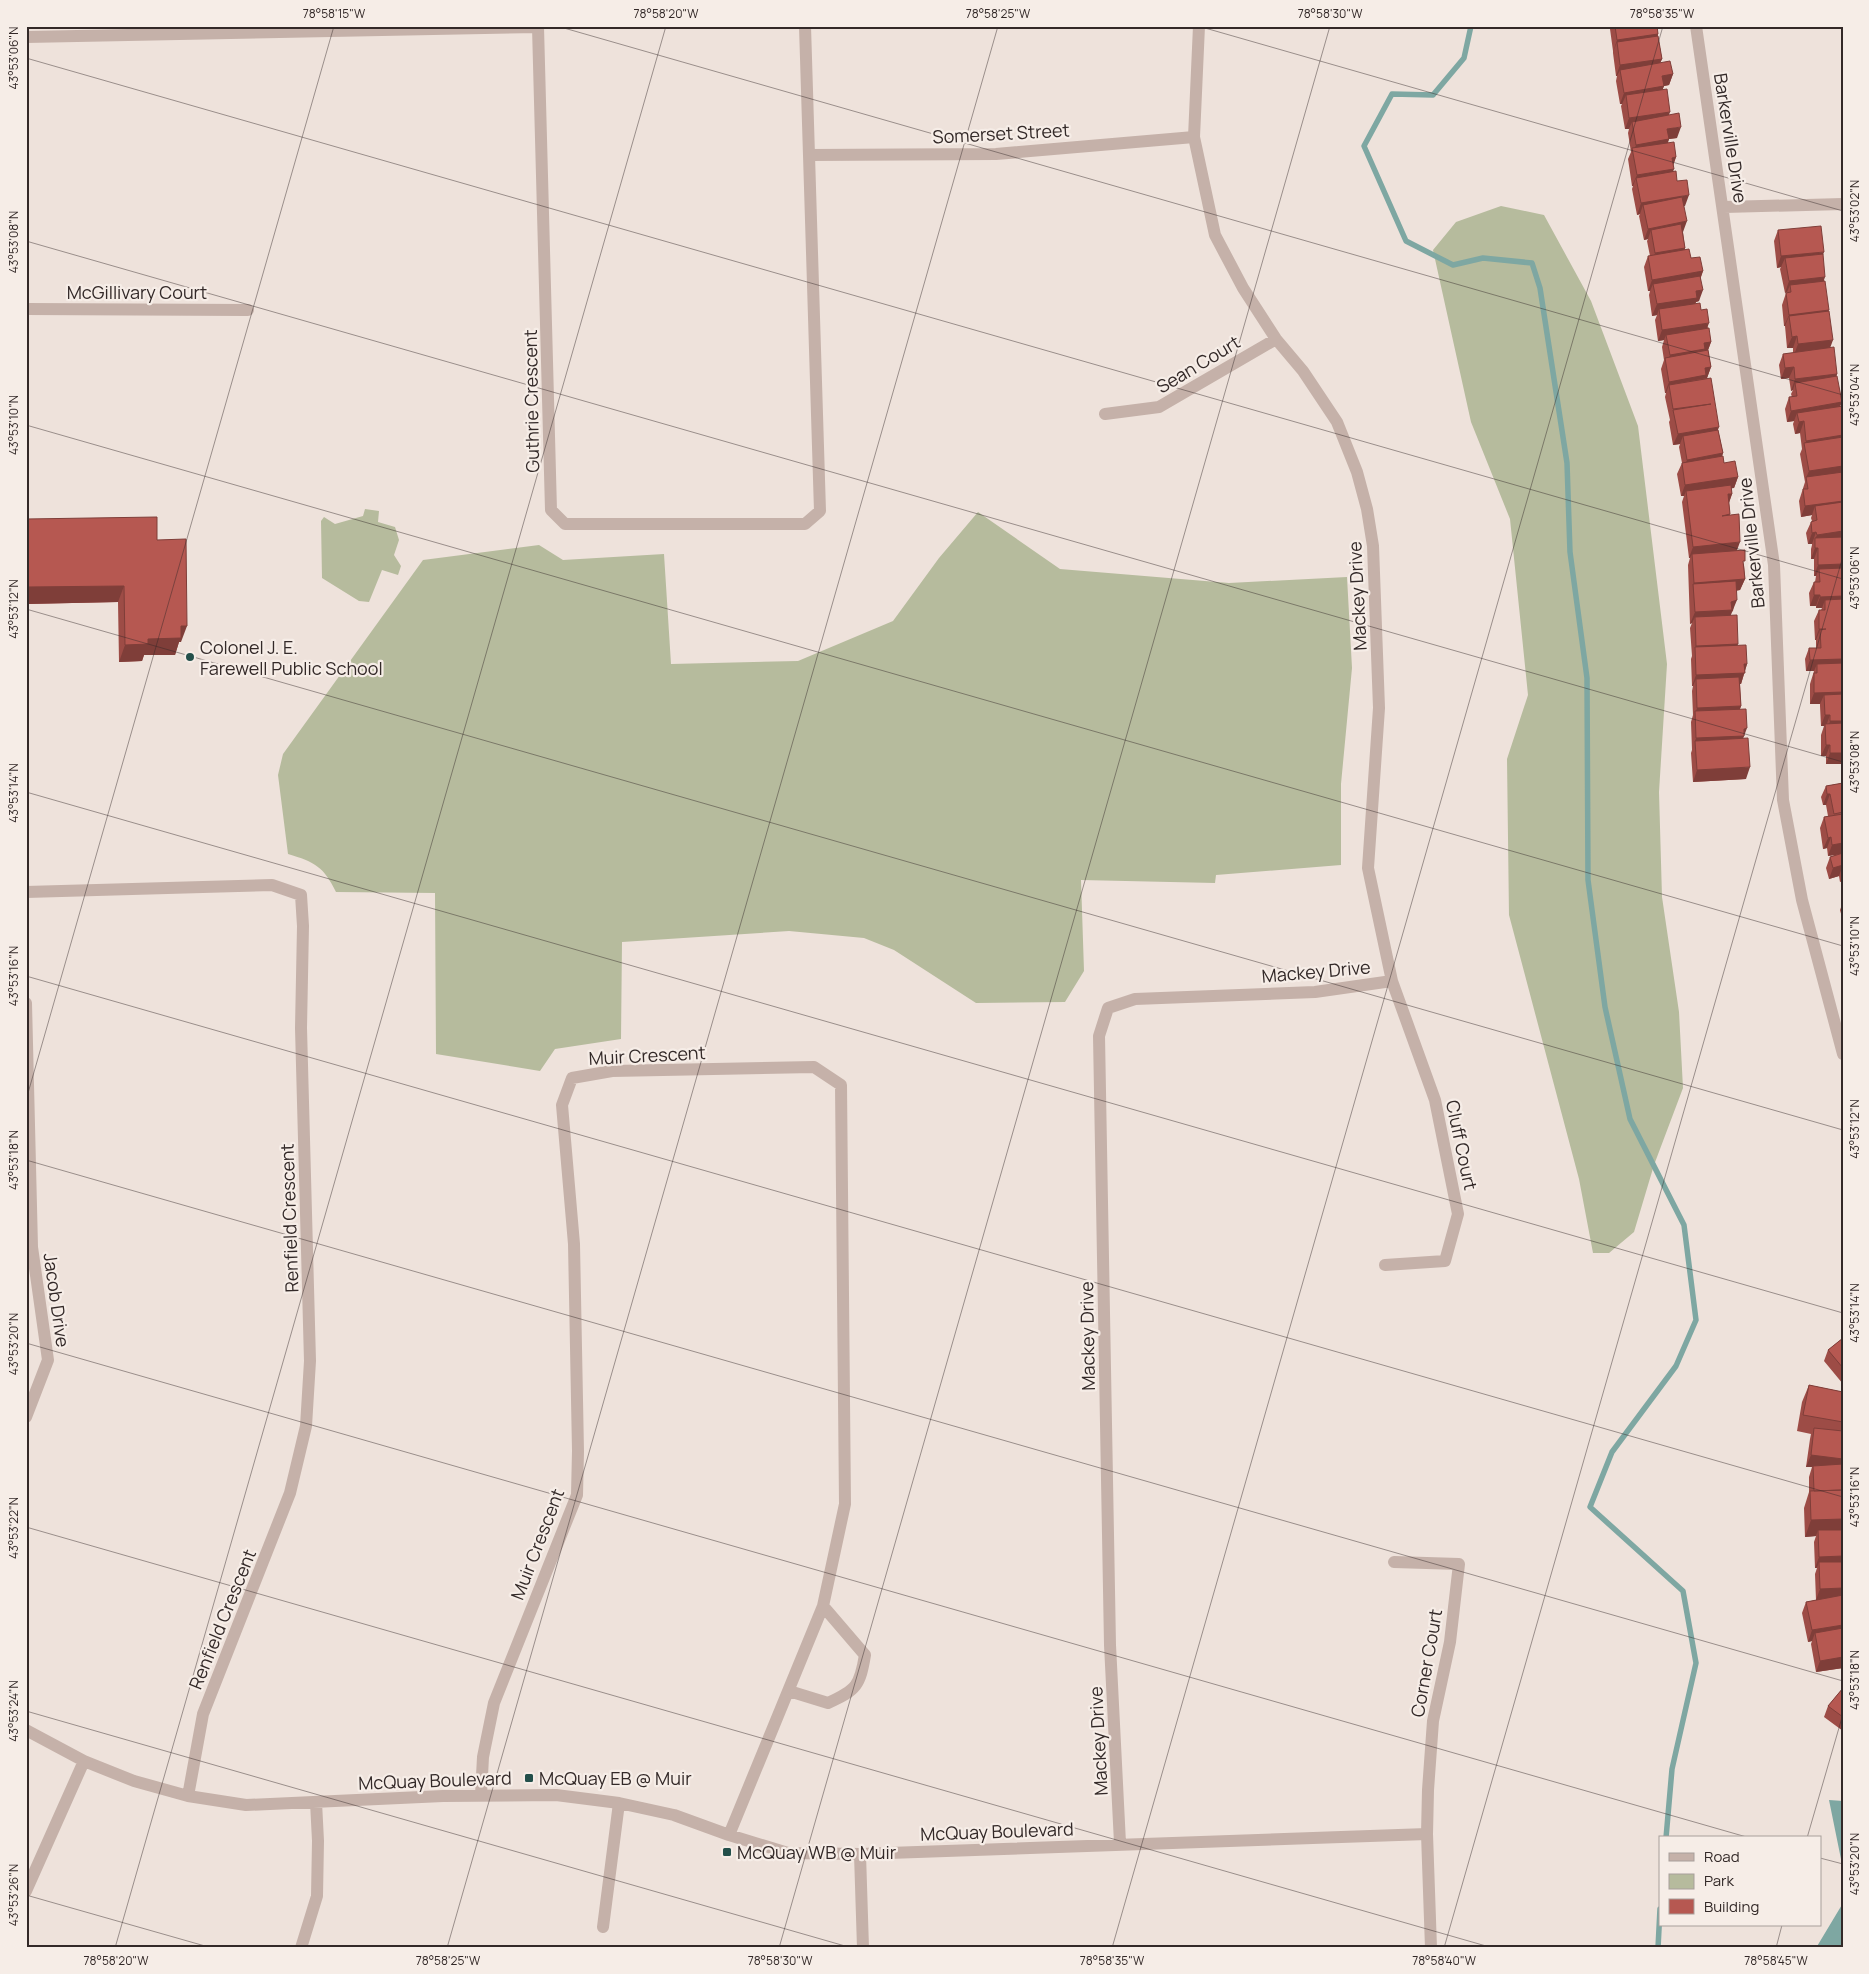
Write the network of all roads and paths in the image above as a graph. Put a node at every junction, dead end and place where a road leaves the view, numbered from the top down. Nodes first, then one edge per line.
1 (805, 26) edge
2 (1199, 26) edge
3 (1696, 26) edge
4 (34, 34) edge
5 (1194, 137) junction
6 (810, 155) junction
7 (1843, 204) edge
8 (1724, 207) junction
9 (26, 309) edge
10 (248, 310) dead end
11 (1276, 339) junction
12 (1105, 414) dead end
13 (26, 892) edge
14 (1392, 981) junction
15 (26, 1003) edge
16 (1843, 1054) edge
17 (1385, 1265) dead end
18 (26, 1417) edge
19 (1394, 1562) dead end
20 (823, 1606) junction
21 (789, 1692) junction
22 (26, 1730) edge
23 (84, 1761) junction
24 (481, 1795) junction
25 (188, 1796) junction
26 (316, 1802) junction
27 (618, 1803) junction
28 (1427, 1834) junction
29 (729, 1835) junction
30 (1120, 1843) junction
31 (860, 1854) junction
32 (26, 1891) edge
33 (604, 1927) dead end
34 (301, 1948) edge
35 (863, 1948) edge
36 (1431, 1948) edge

1 - 6 street, Guthrie Crescent
2 - 5 street, Mackey Drive
3 - 8 street, Barkerville Drive
4 - 6 street, Guthrie Crescent
5 - 6 street, Somerset Street
5 - 11 street, Mackey Drive
7 - 8 street
8 - 16 street, Barkerville Drive
9 - 10 street, McGillivary Court
11 - 12 street, Sean Court
11 - 14 street, Mackey Drive
13 - 25 street, Renfield Crescent
14 - 17 street, Cluff Court
14 - 30 street, Mackey Drive
15 - 18 street, Jacob Drive
19 - 28 street, Corner Court
20 - 21 street, Muir Crescent
20 - 21 street
20 - 24 street, Muir Crescent
21 - 29 street, Muir Crescent
22 - 23 street, McQuay Boulevard
23 - 25 street, McQuay Boulevard
23 - 32 street
24 - 26 street, McQuay Boulevard
24 - 27 street, McQuay Boulevard
25 - 26 street, McQuay Boulevard
26 - 34 street
27 - 29 street, McQuay Boulevard
27 - 33 street
28 - 30 street, McQuay Boulevard
28 - 36 street
29 - 31 street, McQuay Boulevard
30 - 31 street, McQuay Boulevard
31 - 35 street

